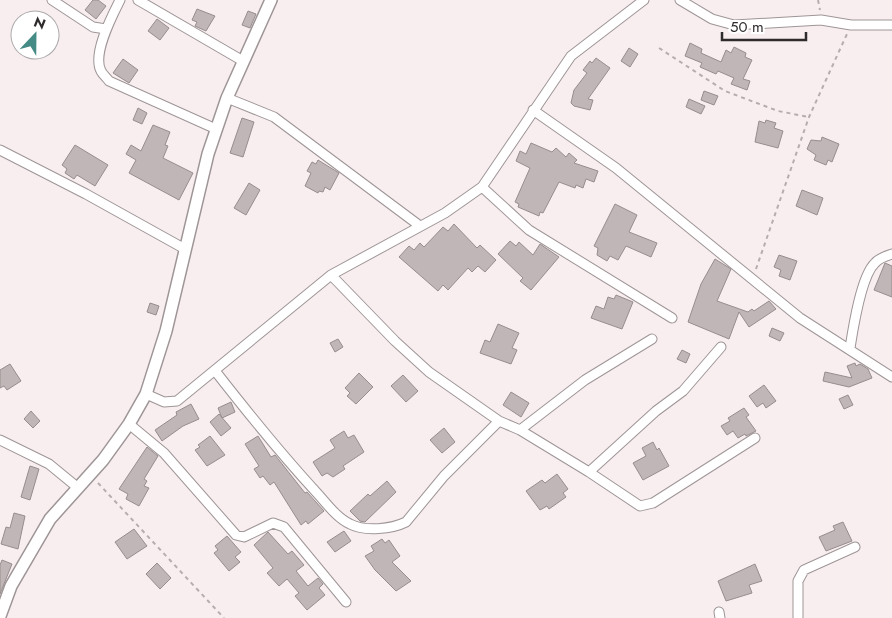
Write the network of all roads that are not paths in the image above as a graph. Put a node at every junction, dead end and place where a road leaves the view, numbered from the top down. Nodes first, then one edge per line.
1 (52, 0) edge
2 (120, 0) edge
3 (138, 0) edge
4 (271, 0) edge
5 (644, 0) edge
6 (680, 0) edge
7 (892, 25) edge
8 (106, 29) junction
9 (243, 61) junction
10 (227, 98) junction
11 (533, 110) junction
12 (216, 129) junction
13 (0, 150) edge
14 (482, 187) junction
15 (420, 226) junction
16 (185, 249) junction
17 (892, 254) edge
18 (331, 275) junction
19 (672, 318) dead end
20 (652, 339) dead end
21 (721, 347) dead end
22 (850, 348) junction
23 (216, 372) junction
24 (892, 377) edge
25 (146, 394) junction
26 (499, 421) junction
27 (129, 424) junction
28 (520, 430) junction
29 (755, 438) dead end
30 (0, 440) edge
31 (589, 472) junction
32 (77, 487) junction
33 (855, 547) dead end
34 (346, 602) dead end
35 (0, 616) edge
36 (798, 618) edge

1 - 8 street
2 - 8 street
3 - 9 street
4 - 9 street
5 - 11 street
6 - 7 street
8 - 12 street
9 - 10 street
10 - 12 street
10 - 15 street
11 - 14 street
11 - 22 street
12 - 16 street
13 - 16 street
14 - 15 street
14 - 19 street
15 - 18 street
16 - 25 street
17 - 22 street
18 - 23 street
18 - 26 street
20 - 28 street
21 - 31 street
22 - 24 street
23 - 25 street
23 - 26 street
25 - 27 street
26 - 28 street
27 - 32 street
27 - 34 street
28 - 31 street
29 - 31 street
30 - 32 street
32 - 35 street
33 - 36 street

